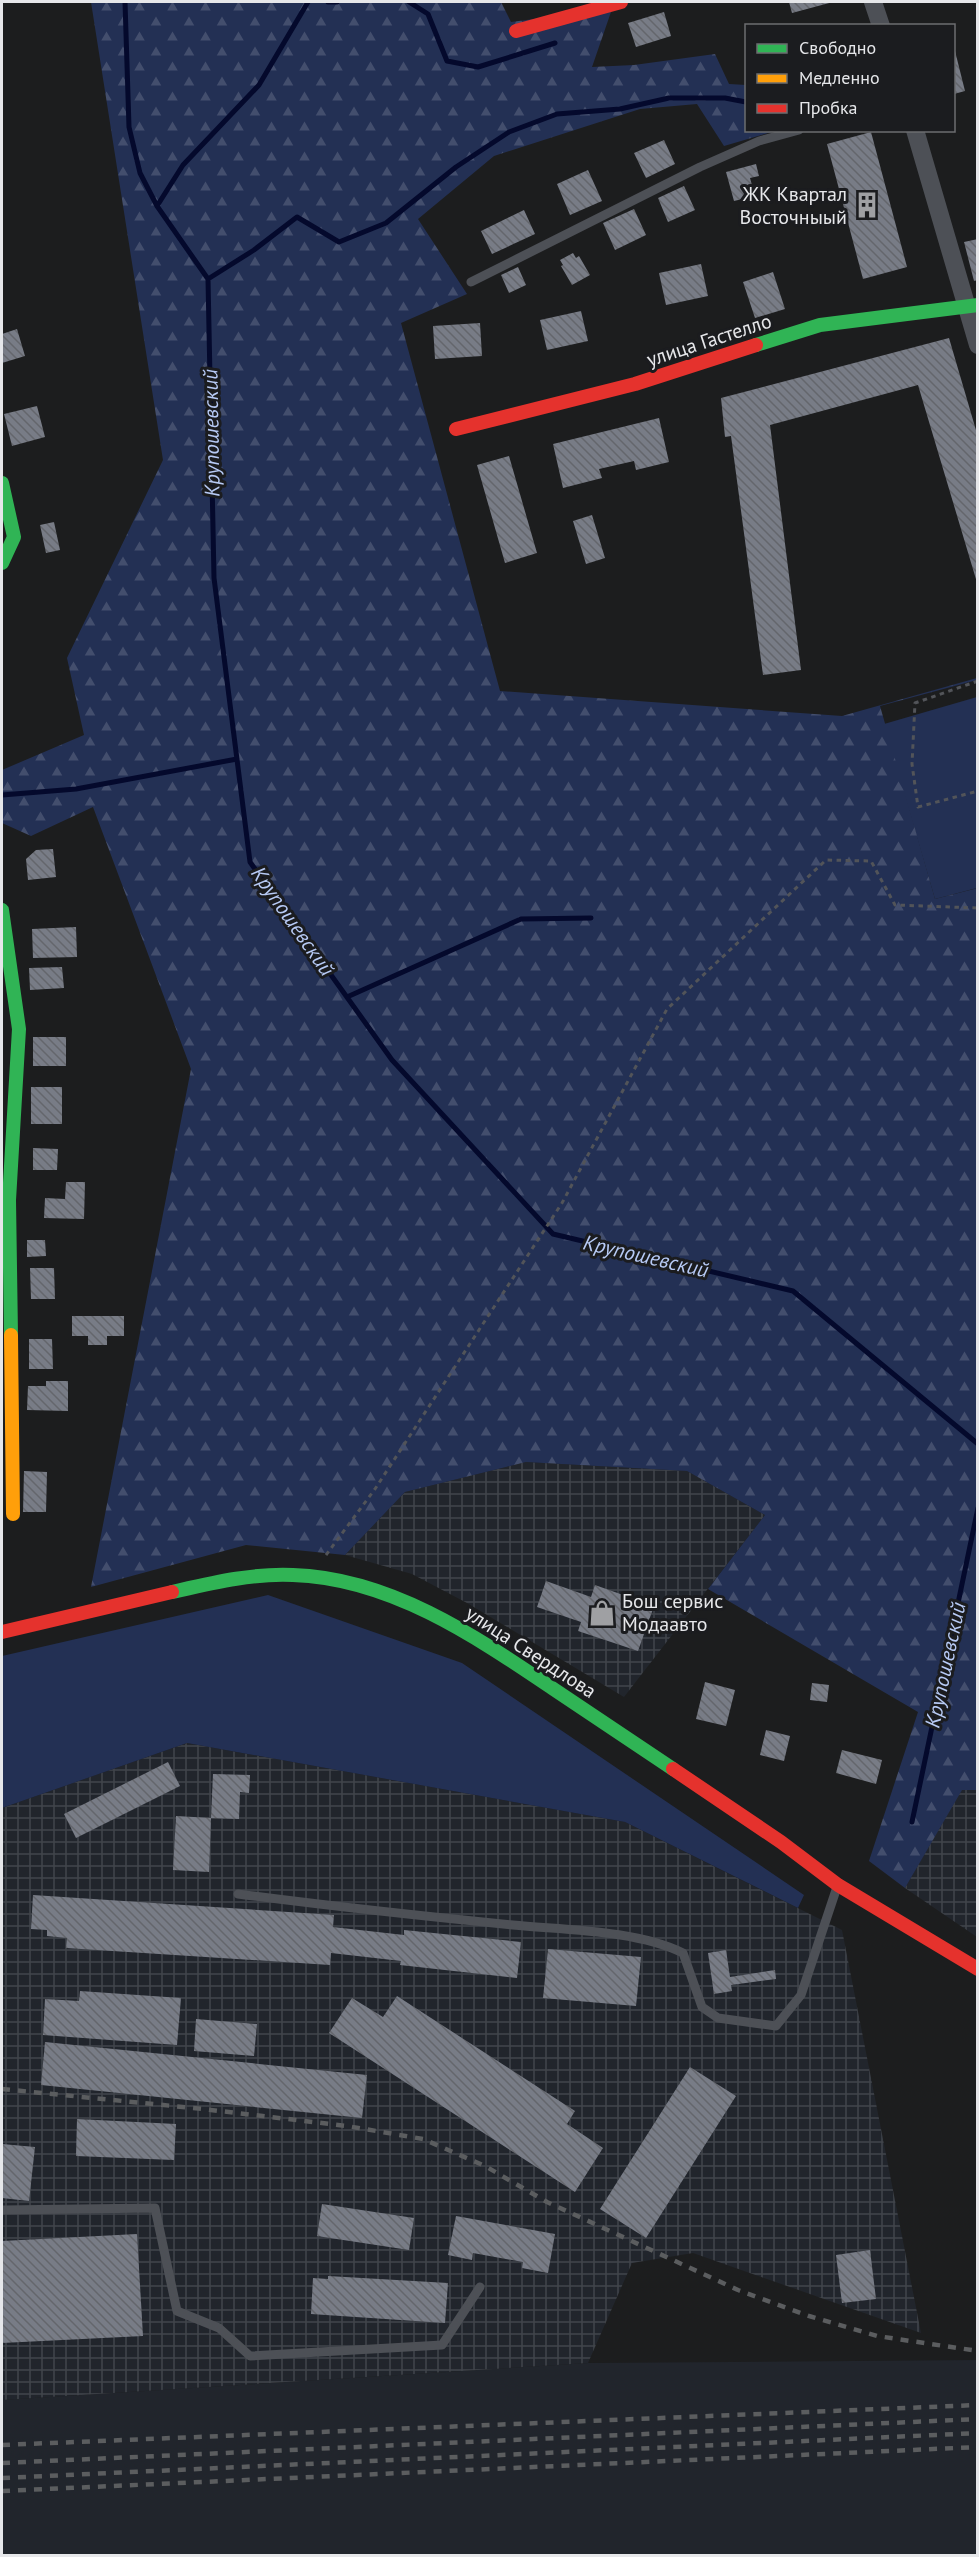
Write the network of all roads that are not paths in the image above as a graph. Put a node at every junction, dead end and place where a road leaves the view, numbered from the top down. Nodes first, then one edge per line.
1 (621, 2) edge
2 (873, 2) edge
3 (880, 24) edge
4 (516, 31) dead end
5 (792, 132) edge
6 (916, 132) edge
7 (471, 282) dead end
8 (972, 306) edge
9 (978, 345) edge
10 (456, 429) dead end
11 (2, 483) edge
12 (2, 563) edge
13 (2, 910) edge
14 (5, 1201) edge
15 (13, 1514) dead end
16 (2, 1632) edge
17 (838, 1885) junction
18 (238, 1894) dead end
19 (929, 1956) dead end
20 (978, 1969) edge
21 (2, 2210) edge
22 (480, 2287) dead end

1 - 4 street
2 - 3 street
5 - 7 lane
6 - 8 street
8 - 9 street
8 - 10 street, улица Гастелло
11 - 12 street
13 - 14 street
14 - 15 street
16 - 17 street, улица Свердлова
17 - 18 lane
17 - 19 street
17 - 20 street, улица Свердлова
21 - 22 lane

